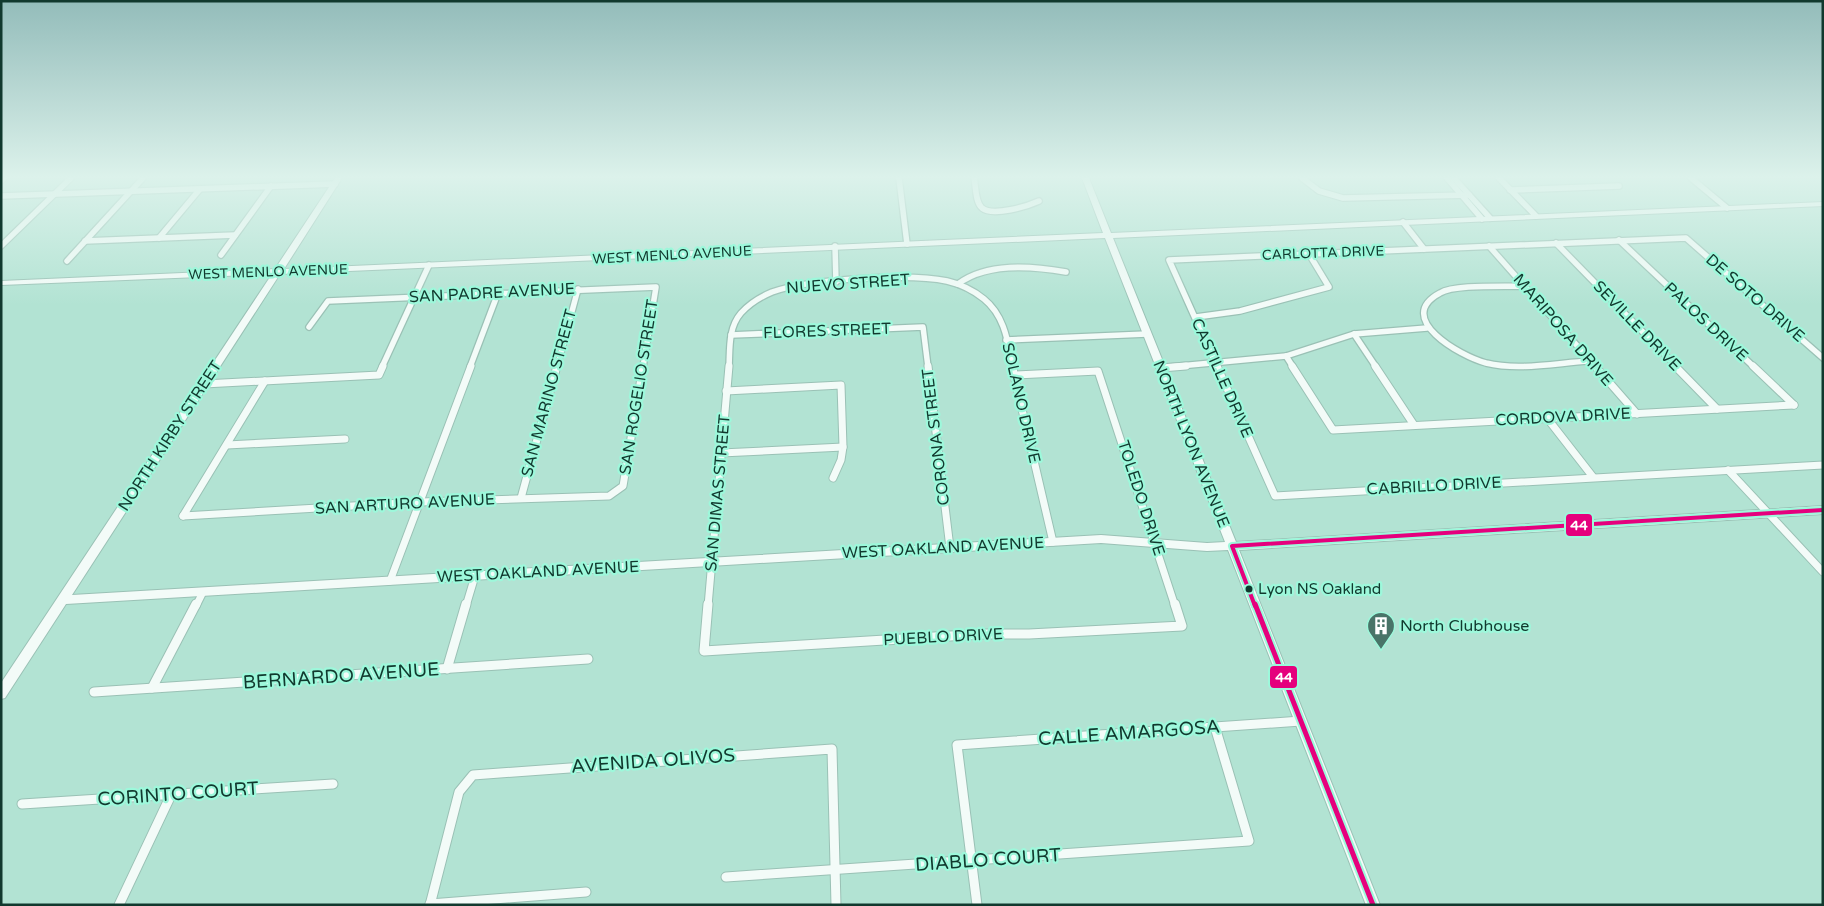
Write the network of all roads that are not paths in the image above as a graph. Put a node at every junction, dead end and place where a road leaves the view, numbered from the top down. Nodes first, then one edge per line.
1 (28, 220) edge
2 (104, 220) edge
3 (174, 220) edge
4 (246, 220) edge
5 (311, 220) edge
6 (904, 220) edge
7 (1101, 220) edge
8 (1439, 220) edge
9 (1403, 222) junction
10 (235, 235) junction
11 (1107, 235) junction
12 (159, 238) junction
13 (1686, 238) joint
14 (1619, 240) junction
15 (85, 241) junction
16 (1556, 243) junction
17 (907, 244) junction
18 (1, 246) edge
19 (835, 246) junction
20 (1489, 246) junction
21 (1424, 249) junction
22 (1309, 254) junction
23 (221, 255) dead end
24 (1169, 260) joint
25 (67, 261) dead end
26 (429, 265) junction
27 (278, 271) junction
28 (1066, 272) dead end
29 (836, 282) junction
30 (1, 283) edge
31 (958, 284) junction
32 (1524, 286) junction
33 (656, 287) joint
34 (578, 289) junction
35 (498, 293) junction
36 (415, 296) junction
37 (1196, 317) junction
38 (310, 327) dead end
39 (923, 327) joint
40 (1427, 328) junction
41 (1147, 334) junction
42 (1354, 334) junction
43 (731, 335) junction
44 (1006, 340) junction
45 (1286, 356) junction
46 (1823, 358) edge
47 (1589, 361) junction
48 (1215, 364) junction
49 (1161, 368) junction
50 (1014, 375) junction
51 (265, 381) junction
52 (204, 384) junction
53 (726, 391) junction
54 (1794, 405) joint
55 (1717, 409) junction
56 (1637, 414) junction
57 (1547, 418) junction
58 (1414, 425) junction
59 (345, 439) dead end
60 (228, 445) junction
61 (844, 447) junction
62 (721, 453) junction
63 (1823, 465) edge
64 (1728, 470) junction
65 (1593, 477) junction
66 (833, 478) dead end
67 (623, 486) joint
68 (1275, 496) joint
69 (521, 498) junction
70 (420, 502) junction
71 (1823, 510) edge
72 (1770, 514) junction
73 (1053, 542) junction
74 (1156, 543) junction
75 (1232, 546) junction
76 (950, 548) junction
77 (712, 562) junction
78 (1823, 572) edge
79 (475, 576) junction
80 (390, 581) junction
81 (204, 592) junction
82 (62, 600) junction
83 (1182, 626) joint
84 (704, 651) joint
85 (588, 659) dead end
86 (447, 669) junction
87 (152, 688) junction
88 (94, 692) dead end
89 (1, 694) edge
90 (1301, 721) junction
91 (1215, 727) junction
92 (333, 784) dead end
93 (171, 795) junction
94 (22, 804) dead end
95 (971, 862) junction
96 (835, 870) junction
97 (726, 877) dead end
98 (586, 892) dead end
99 (430, 904) edge
100 (119, 905) edge
101 (836, 905) edge
102 (976, 905) edge
103 (1373, 905) edge

1 - 18 street
2 - 15 street
3 - 12 street
4 - 10 street
5 - 27 street, NORTH KIRBY STREET
6 - 17 street
7 - 11 street, NORTH LYON AVENUE
8 - 9 street, WEST MENLO AVENUE
9 - 11 street, WEST MENLO AVENUE
9 - 21 street
10 - 12 street
10 - 23 street
11 - 17 street, WEST MENLO AVENUE
11 - 41 street, NORTH LYON AVENUE
12 - 15 street
13 - 14 street, CARLOTTA DRIVE
13 - 46 street, DE SOTO DRIVE
14 - 16 street, CARLOTTA DRIVE
14 - 54 street, PALOS DRIVE
15 - 25 street
16 - 20 street, CARLOTTA DRIVE
16 - 55 street, SEVILLE DRIVE
17 - 19 street, WEST MENLO AVENUE
19 - 26 street, WEST MENLO AVENUE
19 - 29 street
20 - 21 street, CARLOTTA DRIVE
20 - 32 street, MARIPOSA DRIVE
21 - 22 street, CARLOTTA DRIVE
22 - 24 street, CARLOTTA DRIVE
22 - 37 street
24 - 37 street, CASTILLE DRIVE
26 - 27 street, WEST MENLO AVENUE
26 - 36 street
27 - 30 street, WEST MENLO AVENUE
27 - 52 street, NORTH KIRBY STREET
28 - 31 street
29 - 31 street, NUEVO STREET
29 - 43 street, NUEVO STREET
31 - 44 street, SOLANO DRIVE
32 - 40 street
32 - 47 street, MARIPOSA DRIVE
33 - 34 street, SAN PADRE AVENUE
33 - 67 street, SAN ROGELIO STREET
34 - 35 street, SAN PADRE AVENUE
34 - 69 street, SAN MARINO STREET
35 - 36 street, SAN PADRE AVENUE
35 - 70 street
36 - 38 street, SAN PADRE AVENUE
36 - 51 street
37 - 48 street, CASTILLE DRIVE
39 - 43 street, FLORES STREET
39 - 76 street, CORONA STREET
40 - 42 street
40 - 47 street
41 - 44 street
41 - 49 street, NORTH LYON AVENUE
42 - 45 street
42 - 58 street
43 - 53 street, SAN DIMAS STREET
44 - 50 street, SOLANO DRIVE
45 - 48 street
45 - 58 street, CORDOVA DRIVE
47 - 56 street, MARIPOSA DRIVE
48 - 49 street
48 - 68 street, CASTILLE DRIVE
49 - 75 street, NORTH LYON AVENUE
50 - 73 street, SOLANO DRIVE
50 - 74 street, TOLEDO DRIVE
51 - 52 street
51 - 60 street
52 - 82 street, NORTH KIRBY STREET
53 - 61 street
53 - 62 street, SAN DIMAS STREET
54 - 55 street, CORDOVA DRIVE
55 - 56 street, CORDOVA DRIVE
56 - 57 street, CORDOVA DRIVE
57 - 58 street, CORDOVA DRIVE
57 - 65 street
59 - 60 street
60 - 70 street, SAN ARTURO AVENUE
61 - 62 street
61 - 66 street
62 - 77 street, SAN DIMAS STREET
63 - 64 street, CABRILLO DRIVE
64 - 65 street, CABRILLO DRIVE
64 - 72 street
65 - 68 street, CABRILLO DRIVE
67 - 69 street, SAN ARTURO AVENUE
69 - 70 street, SAN ARTURO AVENUE
70 - 80 street
71 - 72 street, WEST OAKLAND AVENUE
72 - 75 street, WEST OAKLAND AVENUE
72 - 78 street
73 - 74 street, WEST OAKLAND AVENUE
73 - 76 street, WEST OAKLAND AVENUE
74 - 75 street, WEST OAKLAND AVENUE
74 - 83 street, TOLEDO DRIVE
75 - 90 street, NORTH LYON AVENUE
76 - 77 street, WEST OAKLAND AVENUE
77 - 79 street, WEST OAKLAND AVENUE
77 - 84 street, SAN DIMAS STREET
79 - 80 street, WEST OAKLAND AVENUE
79 - 86 street
80 - 81 street, WEST OAKLAND AVENUE
81 - 82 street, WEST OAKLAND AVENUE
81 - 87 street
82 - 89 street, NORTH KIRBY STREET
83 - 84 street, PUEBLO DRIVE
85 - 86 street, BERNARDO AVENUE
86 - 87 street, BERNARDO AVENUE
87 - 88 street, BERNARDO AVENUE
90 - 91 street, CALLE AMARGOSA
90 - 103 street, NORTH LYON AVENUE
91 - 95 street, CALLE AMARGOSA
91 - 95 street, DIABLO COURT
92 - 93 street, CORINTO COURT
93 - 94 street, CORINTO COURT
93 - 100 street
95 - 96 street, DIABLO COURT
95 - 102 street
96 - 97 street, DIABLO COURT
96 - 99 street, AVENIDA OLIVOS
96 - 101 street
98 - 99 street

